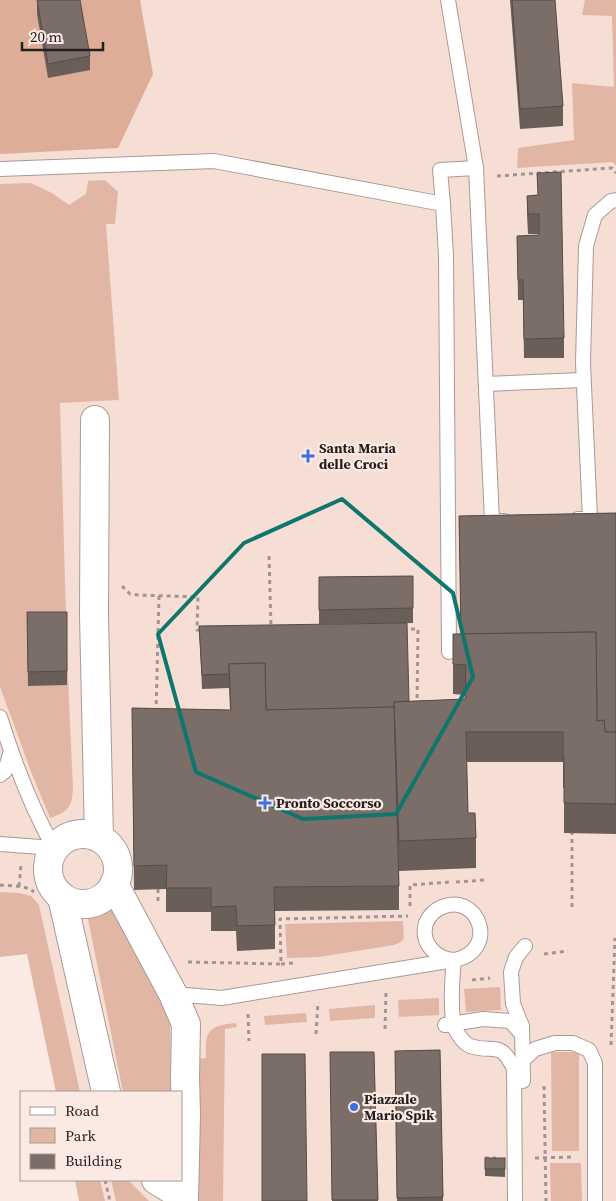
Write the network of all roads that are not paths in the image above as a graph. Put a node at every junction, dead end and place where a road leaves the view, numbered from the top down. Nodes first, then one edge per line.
1 (448, 0) edge
2 (0, 169) edge
3 (476, 173) junction
4 (616, 200) edge
5 (443, 204) junction
6 (583, 380) junction
7 (486, 384) junction
8 (95, 420) dead end
9 (561, 519) edge
10 (522, 520) edge
11 (449, 652) dead end
12 (0, 716) edge
13 (11, 752) junction
14 (0, 775) edge
15 (99, 838) junction
16 (0, 844) edge
17 (54, 848) junction
18 (114, 884) junction
19 (62, 897) junction
20 (525, 946) dead end
21 (454, 960) junction
22 (173, 994) junction
23 (449, 1024) junction
24 (523, 1034) junction
25 (518, 1064) junction
26 (106, 1091) edge
27 (158, 1181) edge
28 (184, 1197) edge
29 (515, 1201) edge
30 (524, 1201) edge
31 (595, 1201) edge

1 - 3 lane
2 - 5 lane
3 - 5 lane
3 - 7 lane
4 - 6 lane
5 - 11 lane
6 - 7 lane
6 - 9 lane
7 - 10 lane
8 - 15 street
12 - 13 lane
13 - 14 lane
13 - 17 lane
15 - 17 street
15 - 18 street
16 - 17 lane
17 - 19 street
18 - 19 street
18 - 22 street
19 - 26 street
20 - 24 lane
21 - 21 lane
21 - 22 lane
21 - 23 lane
22 - 28 street
23 - 24 lane
23 - 25 lane
24 - 25 lane
25 - 29 lane
25 - 30 lane
25 - 31 lane
27 - 28 street

